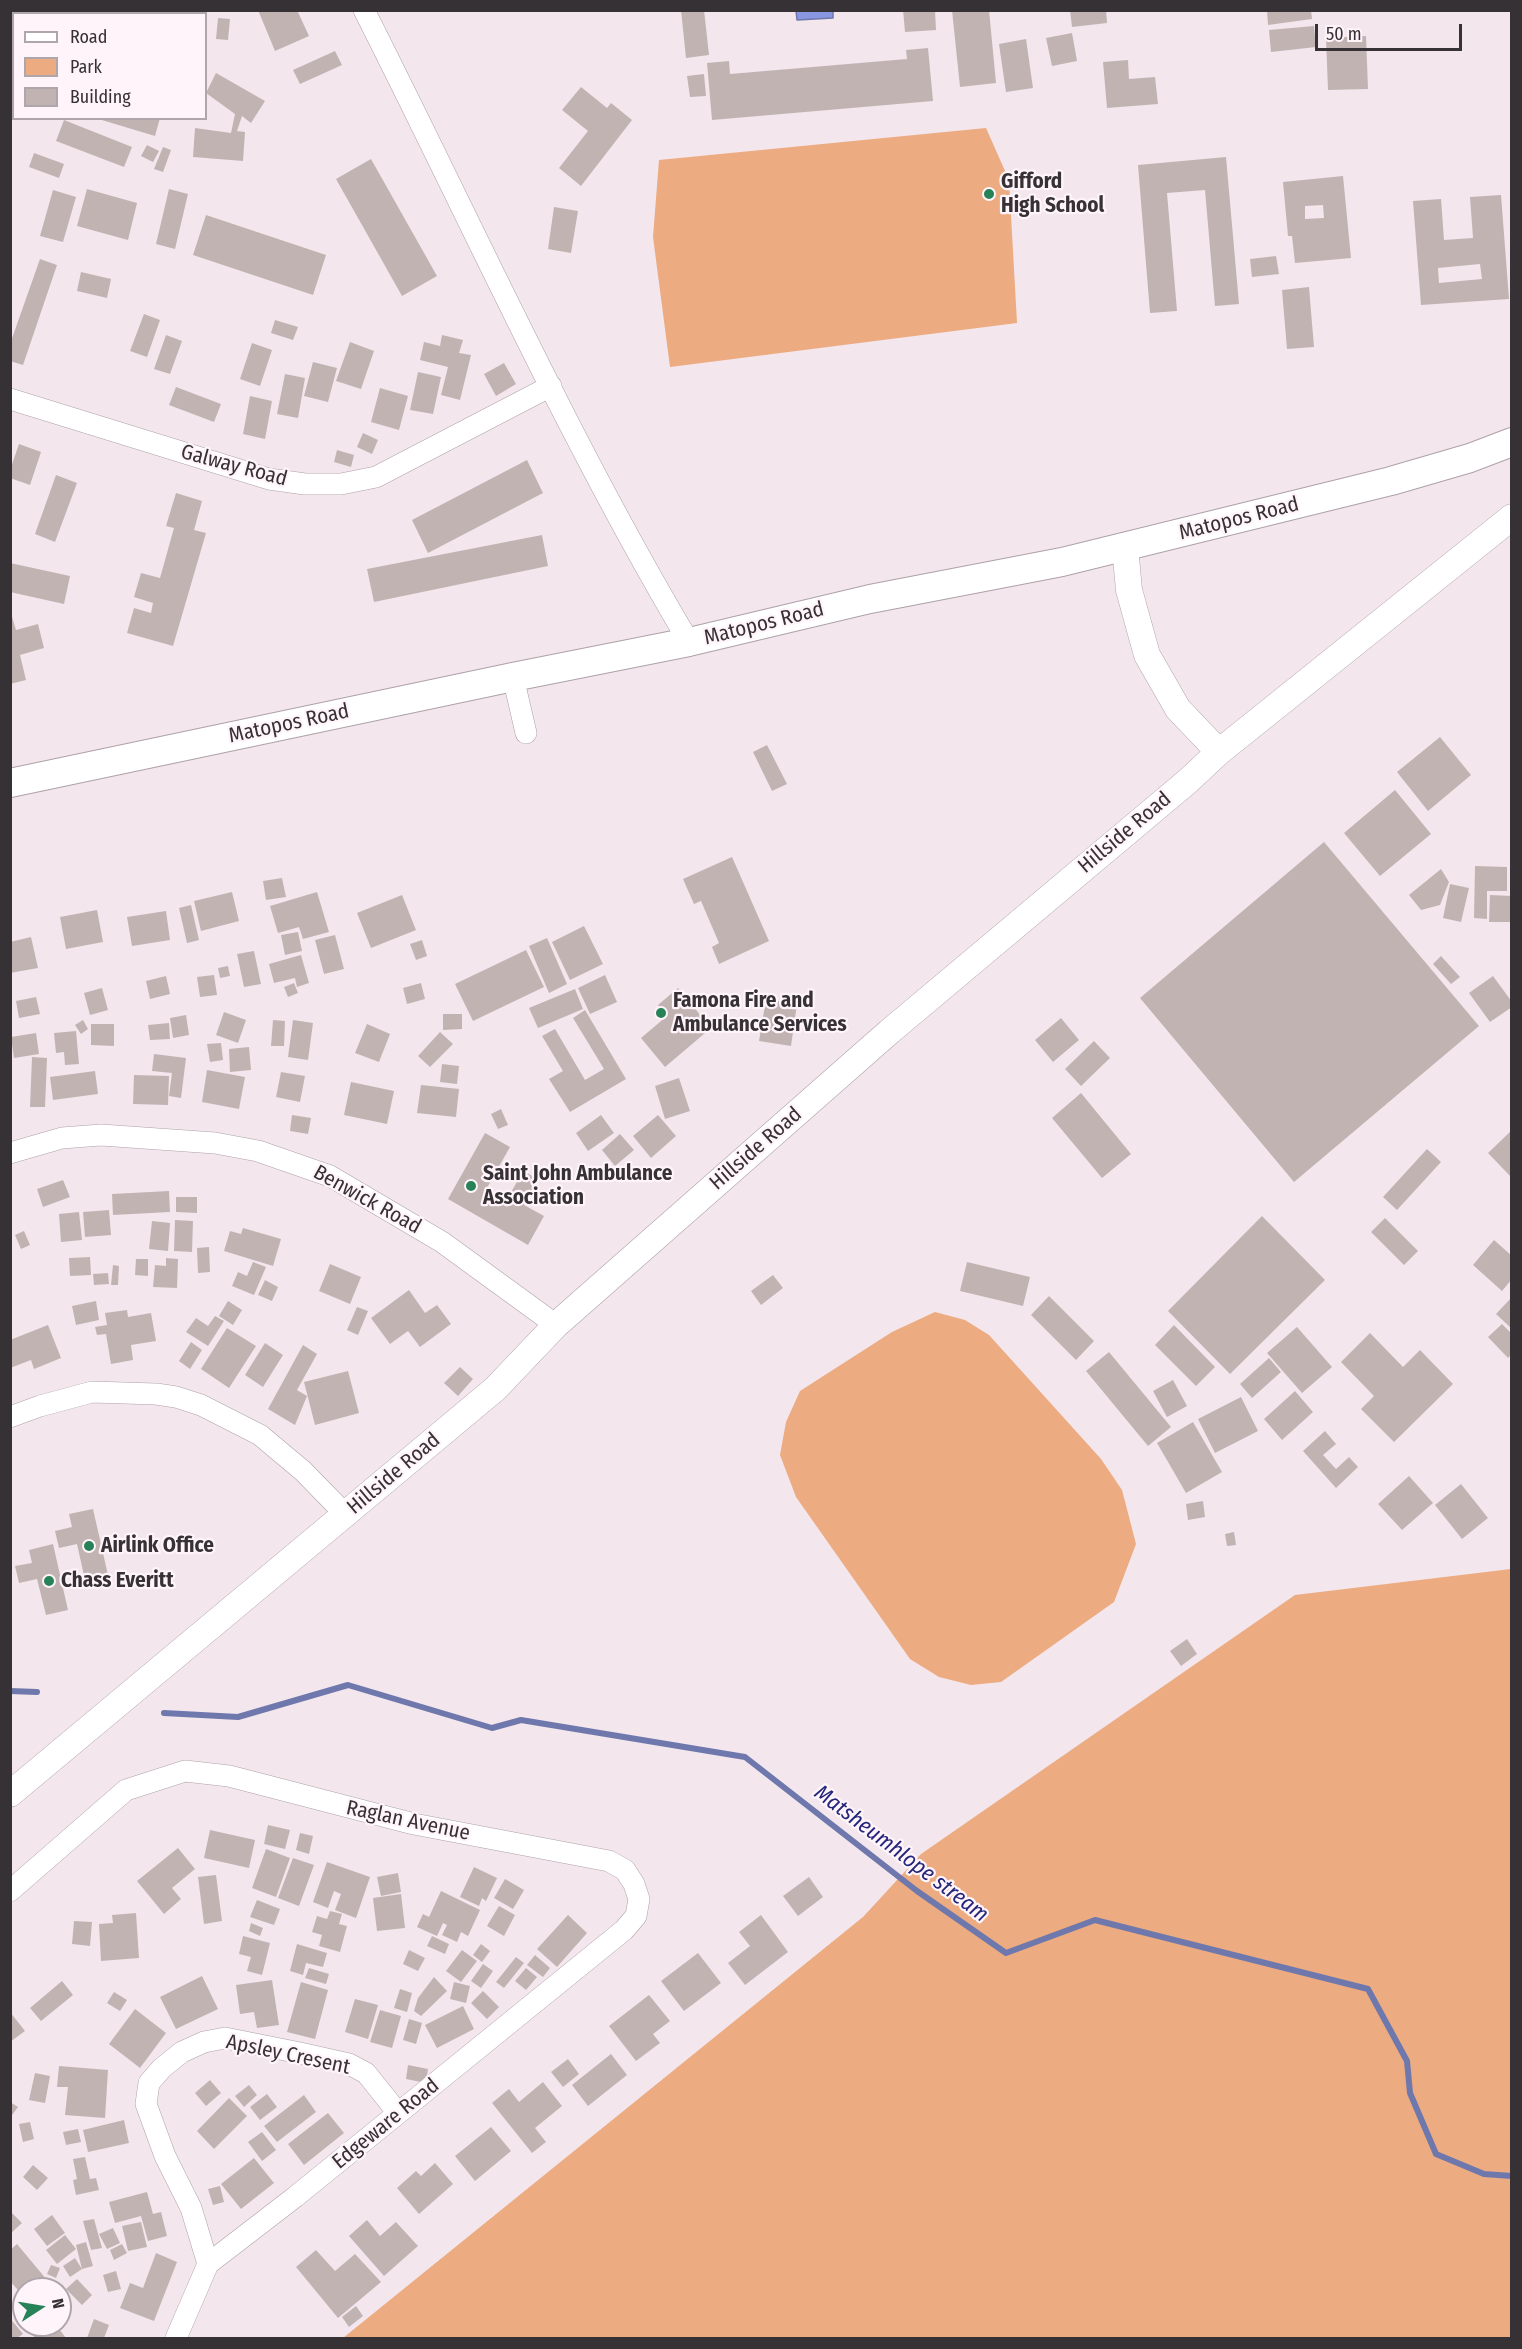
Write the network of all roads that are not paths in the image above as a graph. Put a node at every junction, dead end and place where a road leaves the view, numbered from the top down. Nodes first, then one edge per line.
1 (364, 10) edge
2 (12, 57) edge
3 (10, 68) edge
4 (551, 386) junction
5 (10, 399) edge
6 (1512, 442) edge
7 (1512, 517) edge
8 (1125, 547) junction
9 (690, 642) junction
10 (513, 677) junction
11 (526, 733) dead end
12 (1219, 752) junction
13 (10, 783) edge
14 (10, 1153) edge
15 (556, 1325) junction
16 (10, 1417) edge
17 (346, 1515) junction
18 (10, 1794) edge
19 (10, 1891) edge
20 (624, 1930) joint
21 (398, 2114) junction
22 (208, 2264) junction
23 (176, 2338) edge

1 - 4 street
2 - 3 street
4 - 5 street, Galway Road
4 - 9 street
6 - 8 main road, Matopos Road
7 - 12 street, Hillside Road
8 - 9 main road, Matopos Road
8 - 12 street
9 - 10 main road, Matopos Road
10 - 11 street
10 - 13 main road, Matopos Road
12 - 15 street, Hillside Road
14 - 15 street, Benwick Road
15 - 17 street, Hillside Road
16 - 17 street
17 - 18 street, Hillside Road
19 - 20 street, Raglan Avenue
20 - 21 street, Edgeware Road
21 - 22 street, Edgeware Road
21 - 22 street, Apsley Cresent
22 - 23 street, Edgeware Road

